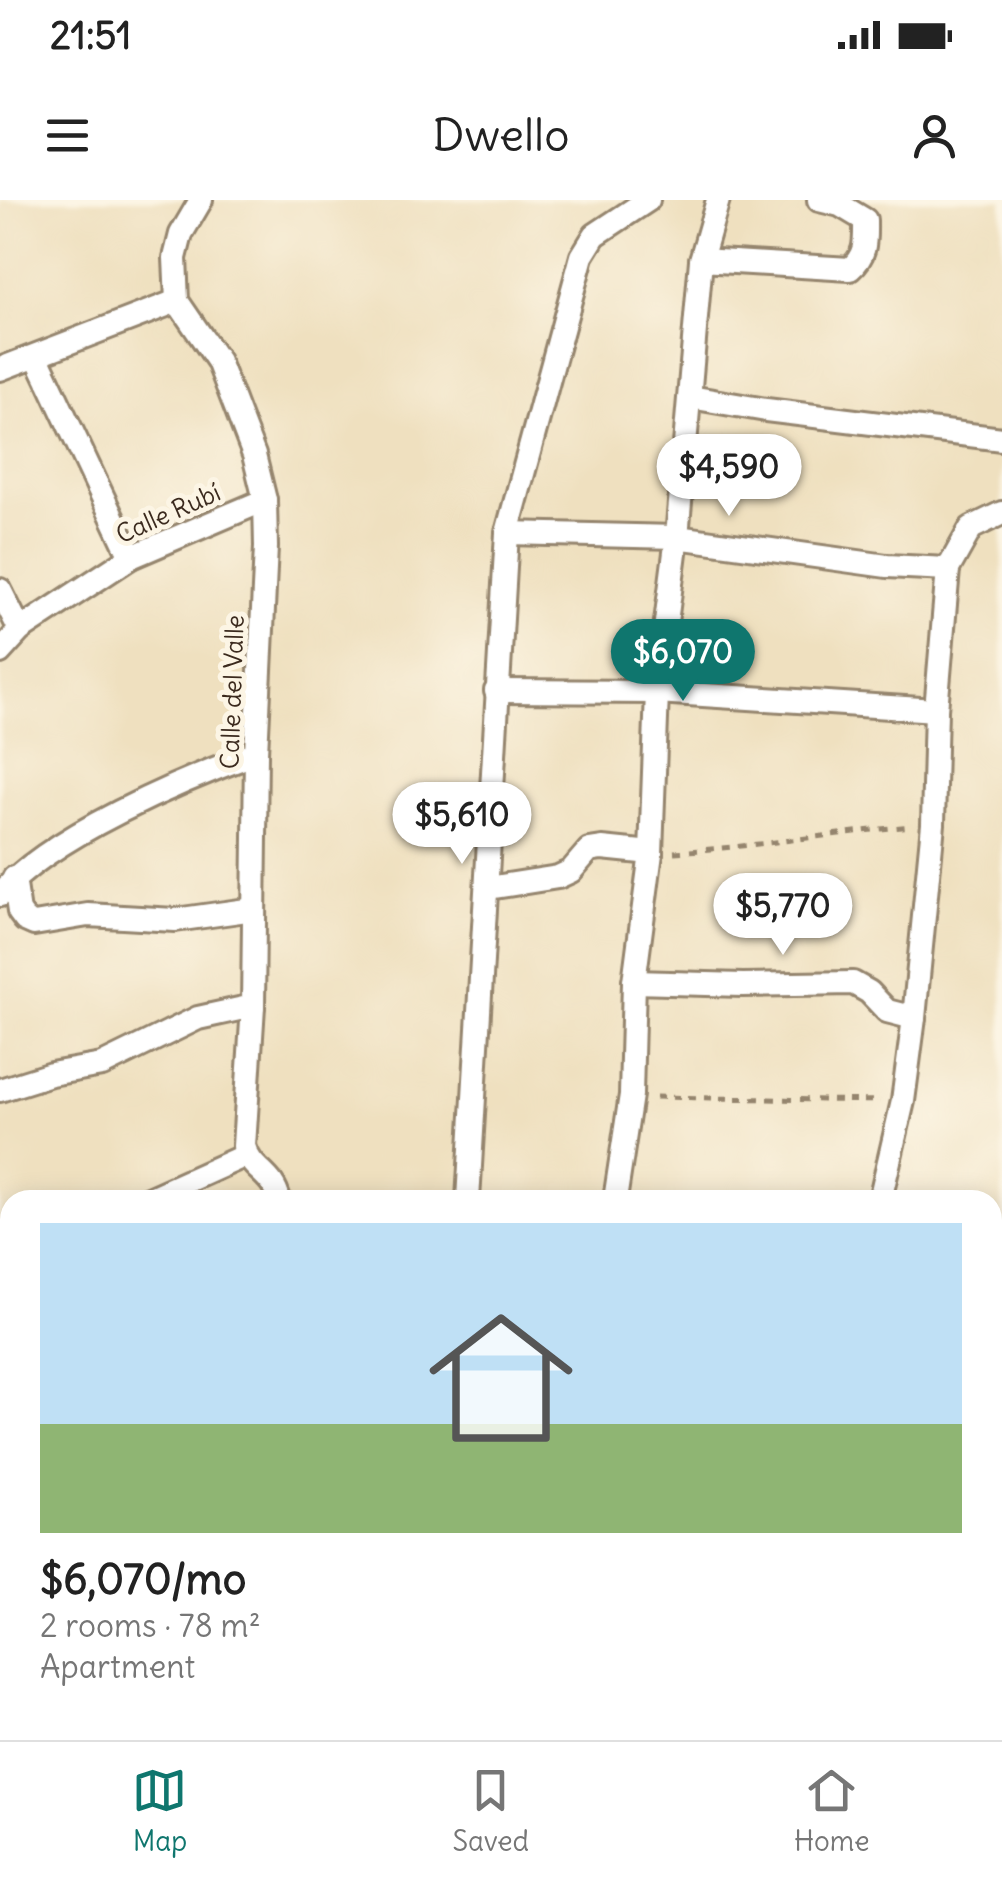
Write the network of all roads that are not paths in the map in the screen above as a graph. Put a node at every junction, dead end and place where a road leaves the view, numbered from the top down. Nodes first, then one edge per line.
1 (201, 200) edge
2 (648, 200) edge
3 (718, 200) edge
4 (819, 200) edge
5 (701, 260) junction
6 (177, 301) junction
7 (37, 357) junction
8 (0, 369) edge
9 (690, 396) junction
10 (1002, 439) edge
11 (265, 500) junction
12 (1002, 513) edge
13 (507, 533) junction
14 (677, 538) junction
15 (131, 557) junction
16 (948, 569) junction
17 (0, 590) edge
18 (20, 630) junction
19 (0, 652) edge
20 (496, 691) junction
21 (657, 692) junction
22 (936, 710) junction
23 (256, 753) junction
24 (651, 853) junction
25 (7, 886) edge
26 (488, 888) junction
27 (254, 909) junction
28 (634, 982) junction
29 (253, 1006) junction
30 (914, 1018) junction
31 (0, 1090) edge
32 (246, 1155) junction
33 (168, 1190) edge
34 (276, 1190) edge
35 (469, 1190) edge
36 (616, 1190) edge
37 (882, 1190) edge

1 - 6 street
2 - 13 street
3 - 5 street
4 - 5 street
5 - 9 street
6 - 7 street
6 - 11 street, Calle del Valle
7 - 8 street
7 - 15 street
9 - 10 street
9 - 14 street
11 - 15 street, Calle Rubí
11 - 23 street, Calle del Valle
12 - 16 street
13 - 14 street
13 - 20 street
14 - 16 street
14 - 21 street
15 - 18 street, Calle Rubí
16 - 22 street
17 - 18 street
18 - 19 street, Calle Rubí
20 - 21 street
20 - 26 street
21 - 22 street
21 - 24 street
22 - 30 street
23 - 25 street
23 - 27 street, Calle del Valle
24 - 26 street
24 - 28 street
25 - 27 street
26 - 35 street
27 - 29 street, Calle del Valle
28 - 30 street
28 - 36 street
29 - 31 street
29 - 32 street, Calle del Valle
30 - 37 street
32 - 33 street
32 - 34 street

